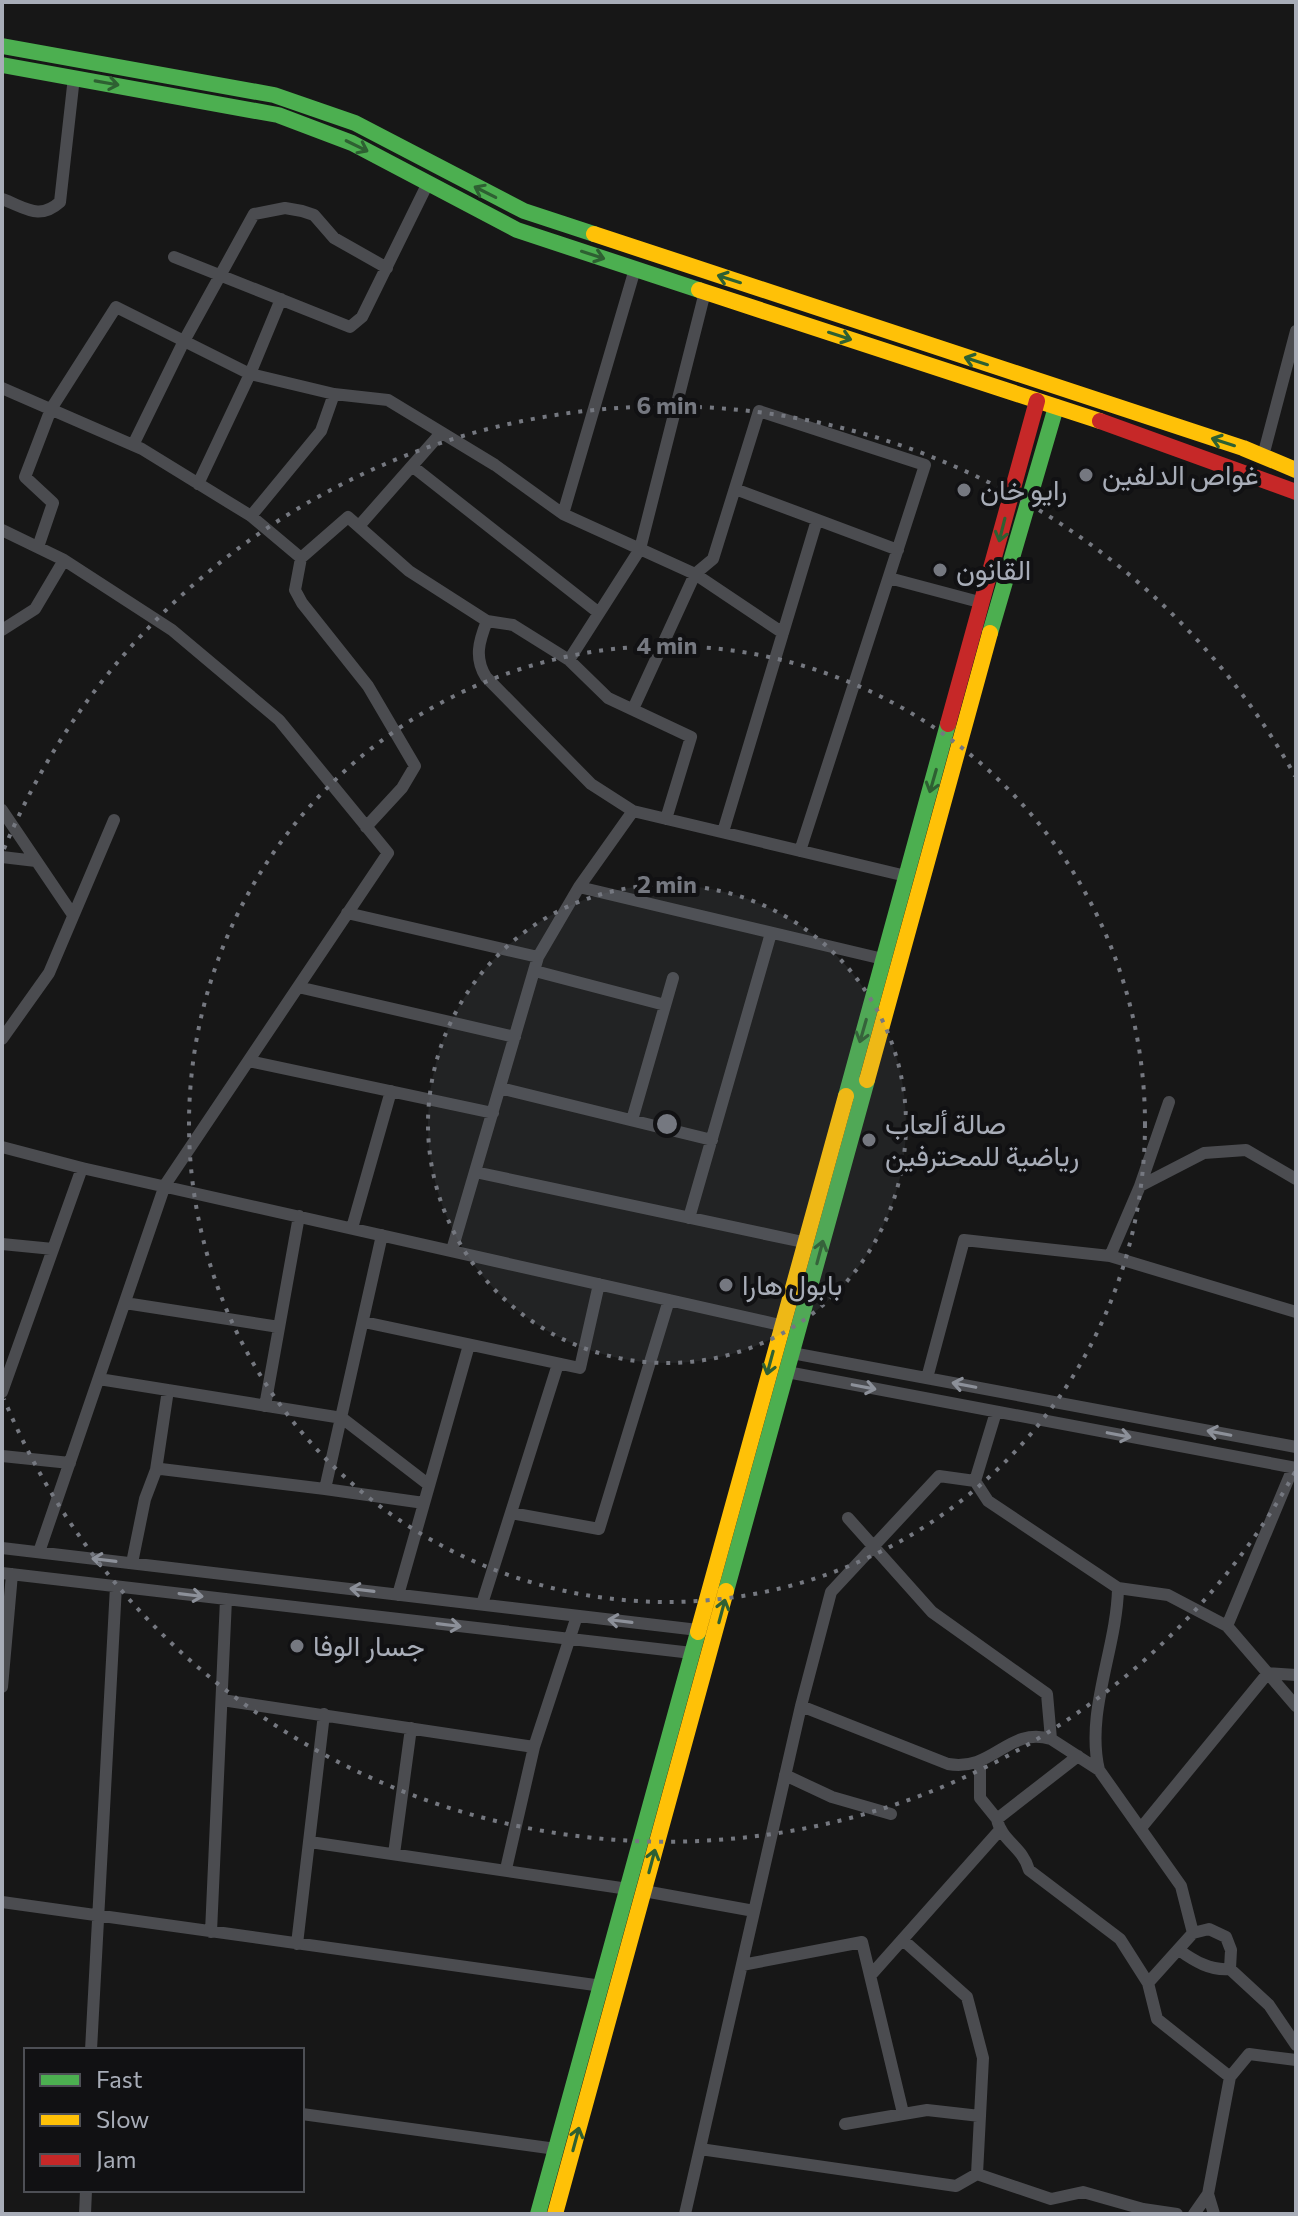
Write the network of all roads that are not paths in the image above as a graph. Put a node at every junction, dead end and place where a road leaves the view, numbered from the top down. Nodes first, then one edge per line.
1 (2, 46) edge
2 (2, 65) edge
3 (74, 77) junction
4 (427, 185) junction
5 (2, 199) edge
6 (174, 257) dead end
7 (387, 268) junction
8 (635, 269) junction
9 (221, 274) junction
10 (705, 292) junction
11 (281, 299) junction
12 (1296, 331) edge
13 (184, 341) junction
14 (250, 374) junction
15 (2, 388) edge
16 (334, 394) junction
17 (1037, 401) junction
18 (1056, 407) junction
19 (51, 409) junction
20 (441, 433) junction
21 (133, 445) junction
22 (1263, 456) junction
23 (412, 466) junction
24 (1296, 470) edge
25 (198, 484) junction
26 (735, 489) junction
27 (1296, 492) edge
28 (563, 514) junction
29 (251, 516) junction
30 (817, 520) junction
31 (359, 526) junction
32 (2, 530) edge
33 (38, 547) junction
34 (640, 549) junction
35 (898, 550) junction
36 (301, 558) junction
37 (64, 560) junction
38 (695, 574) junction
39 (889, 578) junction
40 (983, 603) junction
41 (599, 613) junction
42 (487, 621) junction
43 (2, 630) edge
44 (783, 633) junction
45 (569, 660) junction
46 (633, 709) junction
47 (2, 810) edge
48 (633, 811) junction
49 (666, 819) junction
50 (114, 820) dead end
51 (366, 827) junction
52 (723, 832) junction
53 (800, 851) junction
54 (2, 857) edge
55 (36, 861) junction
56 (906, 876) junction
57 (579, 887) junction
58 (347, 913) junction
59 (73, 915) junction
60 (771, 933) junction
61 (538, 957) junction
62 (883, 959) junction
63 (535, 971) junction
64 (673, 978) dead end
65 (298, 987) junction
66 (665, 1005) junction
67 (515, 1037) junction
68 (2, 1039) edge
69 (249, 1061) junction
70 (500, 1088) junction
71 (391, 1091) junction
72 (1169, 1102) dead end
73 (493, 1113) junction
74 (632, 1120) junction
75 (712, 1140) junction
76 (2, 1147) edge
77 (82, 1168) junction
78 (475, 1172) junction
79 (1296, 1179) edge
80 (165, 1185) junction
81 (1140, 1186) junction
82 (299, 1216) junction
83 (689, 1218) junction
84 (352, 1228) junction
85 (382, 1235) junction
86 (803, 1242) junction
87 (2, 1244) edge
88 (53, 1249) junction
89 (452, 1250) junction
90 (1110, 1256) junction
91 (599, 1284) junction
92 (669, 1300) junction
93 (125, 1303) junction
94 (1296, 1312) edge
95 (364, 1322) junction
96 (780, 1325) junction
97 (279, 1327) junction
98 (469, 1345) junction
99 (792, 1353) junction
100 (558, 1364) junction
101 (787, 1372) junction
102 (927, 1378) junction
103 (99, 1379) junction
104 (168, 1390) junction
105 (2, 1392) edge
106 (265, 1406) junction
107 (996, 1412) junction
108 (342, 1418) junction
109 (1296, 1447) edge
110 (2, 1456) edge
111 (70, 1463) junction
112 (1294, 1468) edge
113 (161, 1469) dead end
114 (975, 1481) junction
115 (429, 1485) junction
116 (325, 1489) junction
117 (424, 1503) junction
118 (511, 1513) junction
119 (848, 1518) dead end
120 (874, 1547) junction
121 (2, 1548) edge
122 (39, 1552) junction
123 (132, 1563) junction
124 (7, 1573) edge
125 (116, 1586) junction
126 (1118, 1588) junction
127 (398, 1595) junction
128 (226, 1599) junction
129 (482, 1604) junction
130 (577, 1616) junction
131 (1227, 1626) junction
132 (698, 1630) junction
133 (571, 1639) junction
134 (692, 1653) junction
135 (1268, 1673) junction
136 (1296, 1675) edge
137 (2, 1687) edge
138 (222, 1700) junction
139 (801, 1706) junction
140 (1296, 1706) edge
141 (324, 1714) junction
142 (411, 1728) junction
143 (1051, 1739) junction
144 (534, 1747) junction
145 (1078, 1756) junction
146 (980, 1763) junction
147 (1099, 1770) junction
148 (785, 1775) junction
149 (891, 1814) dead end
150 (998, 1825) junction
151 (1141, 1828) junction
152 (310, 1842) junction
153 (394, 1854) junction
154 (506, 1869) junction
155 (636, 1890) junction
156 (2, 1902) edge
157 (754, 1911) junction
158 (97, 1916) junction
159 (211, 1932) junction
160 (1193, 1933) junction
161 (903, 1940) junction
162 (297, 1944) junction
163 (1179, 1950) junction
164 (742, 1965) junction
165 (1230, 1969) junction
166 (870, 1976) junction
167 (1148, 1983) junction
168 (602, 1986) junction
169 (1296, 2045) edge
170 (91, 2048) edge
171 (1296, 2060) edge
172 (1230, 2077) junction
173 (903, 2113) junction
174 (304, 2114) edge
175 (980, 2116) junction
176 (845, 2124) dead end
177 (556, 2149) junction
178 (700, 2149) junction
179 (977, 2174) junction
180 (86, 2192) edge
181 (1208, 2194) junction
182 (85, 2214) edge
183 (538, 2214) edge
184 (555, 2214) edge
185 (685, 2214) edge
186 (1177, 2214) edge
187 (1194, 2214) edge
188 (1214, 2214) edge

22 -> 1 main road
2 - 3 main road
3 -> 4 main road
3 - 5 street
4 - 7 street
4 -> 8 main road
6 - 9 street
7 - 9 street
7 - 11 street
8 - 10 main road
8 - 28 street
9 - 11 street
9 - 13 street
10 -> 17 main road
10 - 34 street
11 - 14 street
12 - 22 street
13 - 14 street
13 - 19 street
13 - 21 street
14 - 16 street
14 - 25 street
15 - 19 street
16 - 20 street
16 - 29 street
17 - 18 main road
17 -> 40 main road
18 - 27 main road
99 -> 18 main road
19 - 21 street
19 - 33 street
20 - 23 street
20 - 28 street
21 - 25 street
22 - 24 main road
23 - 31 street
23 - 41 street
25 - 29 street
26 - 30 street
26 - 35 street
26 - 38 street
28 - 34 street
29 - 36 street
30 - 35 street
30 - 44 street
31 - 36 street
31 - 42 street
32 - 33 street
33 - 37 street
34 - 38 street
34 - 41 street
35 - 39 street
36 - 51 street
37 - 43 street
37 - 51 street
38 - 44 street
38 - 46 street
39 - 40 street
39 - 53 street
40 -> 56 main road
41 - 45 street
42 - 45 street
42 - 48 street
44 - 52 street
45 - 46 street
46 - 49 street
47 - 55 street
48 - 49 street
48 - 57 street
49 - 52 street
50 - 59 street
51 - 58 street
52 - 53 street
53 - 56 street
54 - 55 street
55 - 59 street
56 - 62 main road
57 - 60 street
57 - 61 street
58 - 61 street
58 - 65 street
59 - 68 street
60 - 62 street
60 - 75 street
61 - 63 street
62 -> 86 main road
63 - 66 street
63 - 67 street
64 - 66 street
65 - 67 street
65 - 69 street
66 - 74 street
67 - 70 street
69 - 71 street
69 - 80 street
70 - 73 street
70 - 74 street
71 - 73 street
71 - 84 street
72 - 81 street
73 - 78 street
74 - 75 street
75 - 83 street
76 - 77 street
77 - 80 street
77 - 88 street
78 - 83 street
78 - 89 street
79 - 81 street
80 - 82 street
80 - 93 street
81 - 90 street
82 - 84 street
82 - 97 street
83 - 86 street
84 - 85 street
85 - 89 street
85 - 95 street
86 - 96 main road
87 - 88 street
88 - 105 street
89 - 91 street
90 - 94 street
90 - 102 street
91 - 92 street
91 - 100 street
92 - 96 street
92 - 118 street
93 - 97 street
93 - 103 street
95 - 98 street
95 - 108 street
96 -> 132 main road
97 - 106 street
98 - 100 street
98 - 115 street
99 - 101 main road
99 - 102 street
100 - 118 street
101 -> 107 street
155 -> 101 main road
109 -> 102 street
103 - 104 street
103 - 111 street
104 - 106 street
104 - 123 street
106 - 108 street
107 -> 112 street
107 - 114 street
108 - 115 street
108 - 116 street
110 - 111 street
111 - 122 street
112 - 131 street
113 - 116 street
114 - 120 street
114 - 126 street
115 - 117 street
116 - 117 street
117 - 127 street
118 - 129 street
119 - 120 street
120 - 139 street
120 - 143 street
121 - 122 street
123 -> 122 street
127 -> 123 street
124 - 125 street
124 - 137 street
125 -> 128 street
125 - 158 street
126 - 131 street
126 - 147 street
127 - 129 street
128 -> 133 street
128 - 138 street
129 - 130 street
132 -> 130 street
130 - 133 street
131 - 135 street
132 - 134 main road
133 - 134 street
133 - 144 street
134 - 155 main road
135 - 136 street
135 - 140 street
135 - 151 street
138 - 141 street
138 - 159 street
139 - 146 street
139 - 148 street
141 - 142 street
141 - 152 street
142 - 144 street
142 - 153 street
143 - 145 street
143 - 146 street
144 - 154 street
145 - 147 street
145 - 150 street
146 - 150 street
147 - 151 street
148 - 149 street
148 - 157 street
150 - 161 street
150 - 167 street
151 - 160 street
152 - 153 street
152 - 162 street
153 - 154 street
154 - 155 street
155 - 157 street
155 - 168 main road
184 -> 155 main road
156 - 158 street
157 - 164 street
158 - 159 street
158 - 170 street
159 - 162 street
160 - 163 street
160 - 165 street
161 - 166 street
161 - 175 street
162 - 168 street
163 - 165 street
163 - 167 street
164 - 166 street
164 - 178 street
165 - 169 street
166 - 173 street
167 - 172 street
168 - 177 main road
171 - 172 street
172 - 181 street
173 - 175 street
173 - 176 street
174 - 177 street
175 - 179 street
177 - 183 main road
178 - 179 street
178 - 185 street
179 - 186 street
180 - 182 street
181 - 187 street
181 - 188 street

